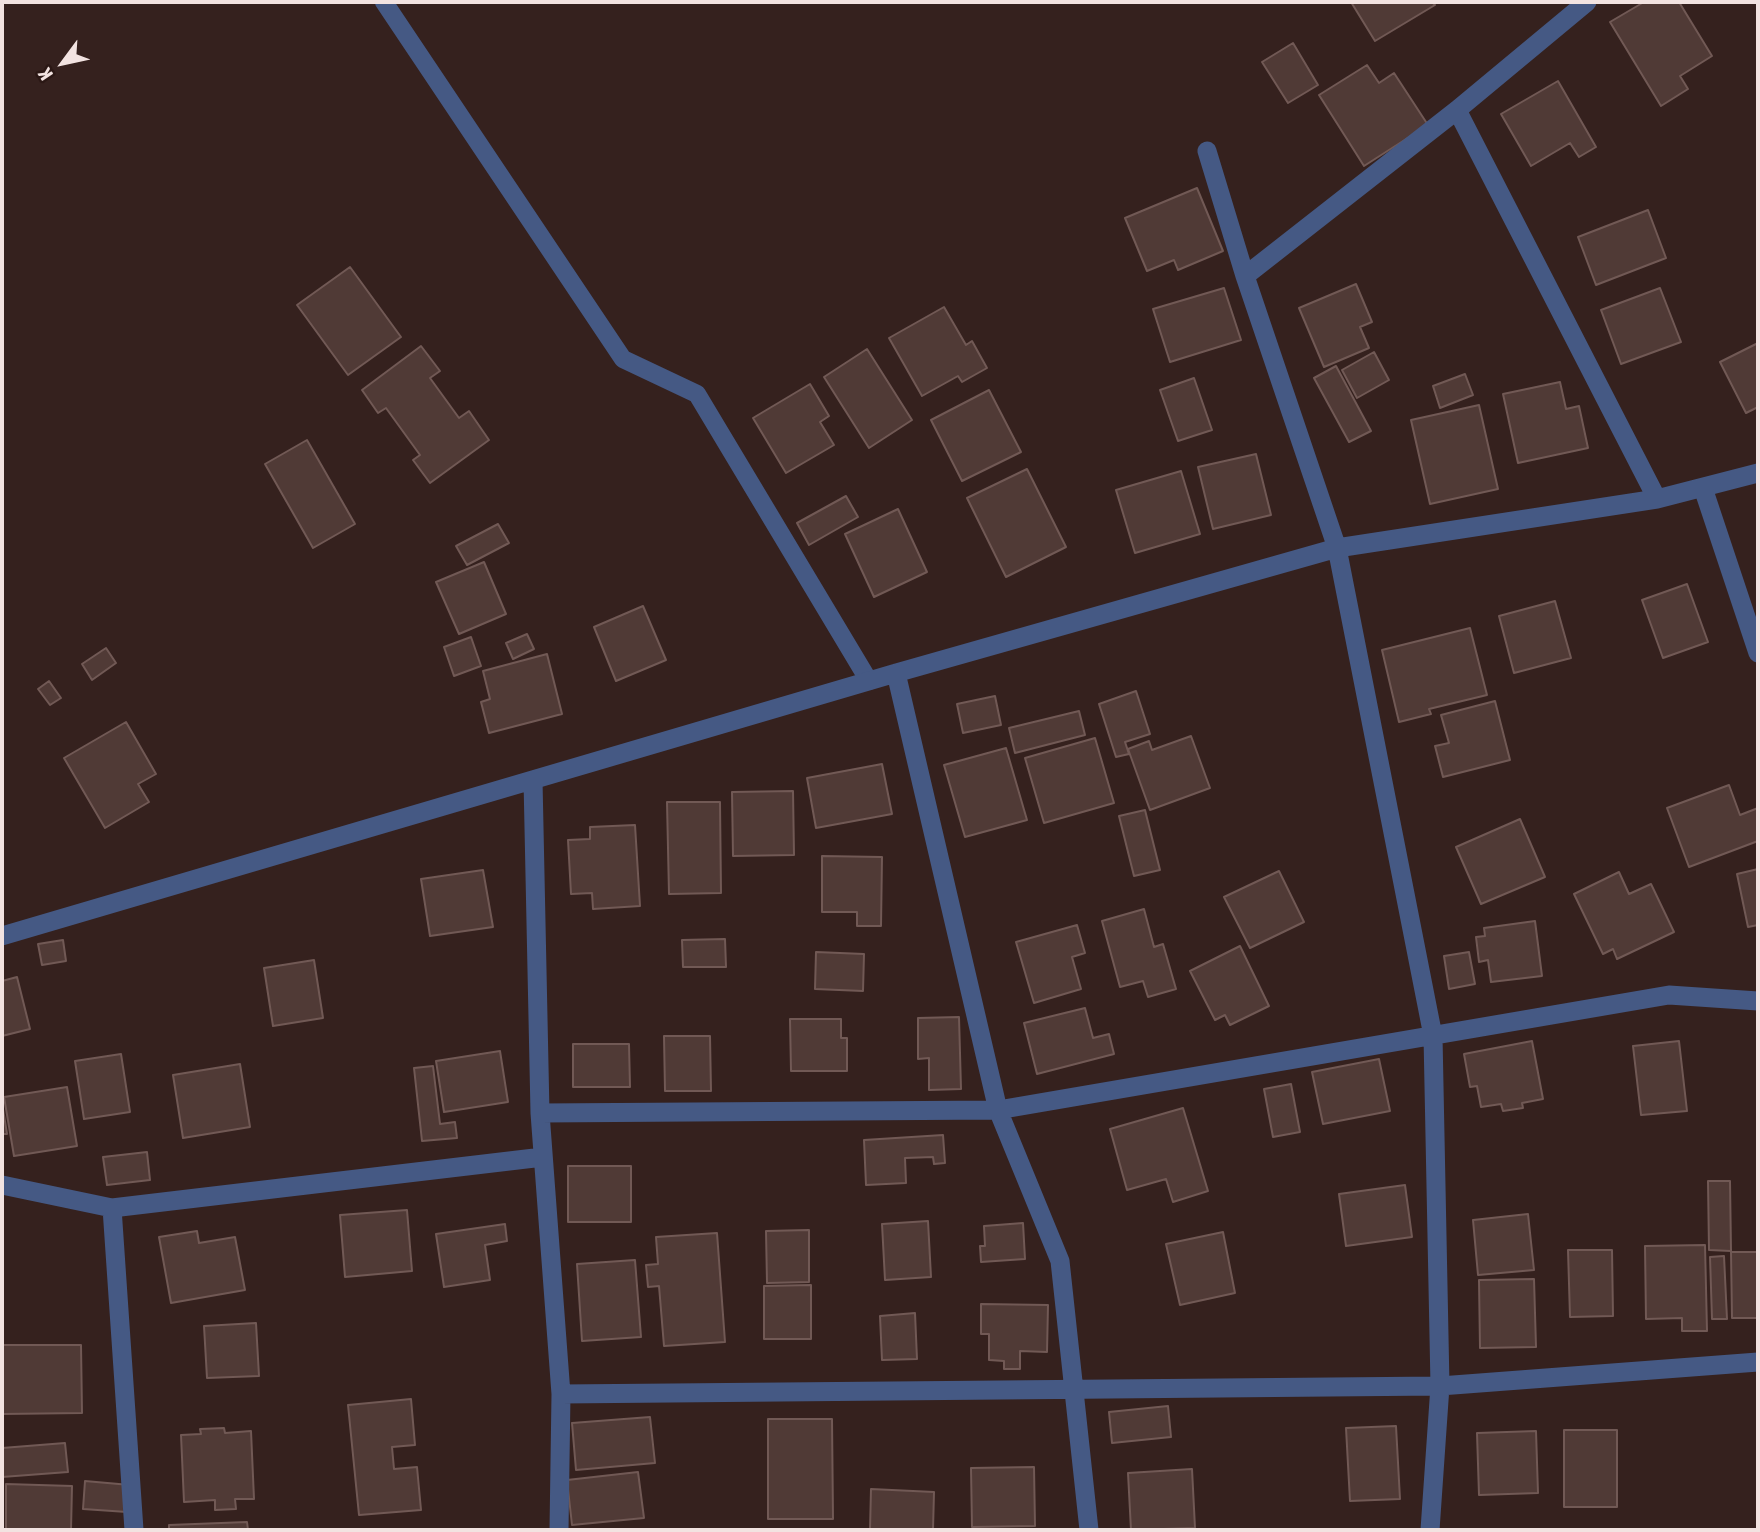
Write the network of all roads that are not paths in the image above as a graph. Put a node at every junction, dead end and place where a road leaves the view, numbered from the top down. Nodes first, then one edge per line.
1 (384, 2) edge
2 (1587, 2) edge
3 (1457, 110) junction
4 (1208, 151) dead end
5 (1245, 276) junction
6 (1758, 473) edge
7 (1703, 488) junction
8 (1657, 499) junction
9 (1337, 548) junction
10 (1758, 653) edge
11 (896, 673) junction
12 (869, 681) junction
13 (533, 780) junction
14 (2, 936) edge
15 (1758, 1001) edge
16 (1433, 1036) junction
17 (999, 1110) junction
18 (540, 1113) junction
19 (543, 1157) junction
20 (2, 1185) edge
21 (112, 1208) junction
22 (1758, 1362) edge
23 (1440, 1385) junction
24 (1073, 1390) junction
25 (561, 1394) junction
26 (134, 1530) edge
27 (559, 1530) edge
28 (1089, 1530) edge
29 (1430, 1530) edge

1 - 12 lane
2 - 3 street
3 - 5 street
3 - 8 street
4 - 5 street
5 - 9 street
6 - 7 street
7 - 8 street
7 - 10 street
8 - 9 street
9 - 11 street
9 - 16 street
11 - 12 street
11 - 17 street
12 - 13 street
13 - 14 street
13 - 18 street
15 - 16 street
16 - 17 street
16 - 23 street
17 - 18 street
17 - 24 street
18 - 19 street
19 - 21 street
19 - 25 street
20 - 21 street
21 - 26 street
22 - 23 street
23 - 24 street
23 - 29 street
24 - 25 street
24 - 28 street
25 - 27 street

